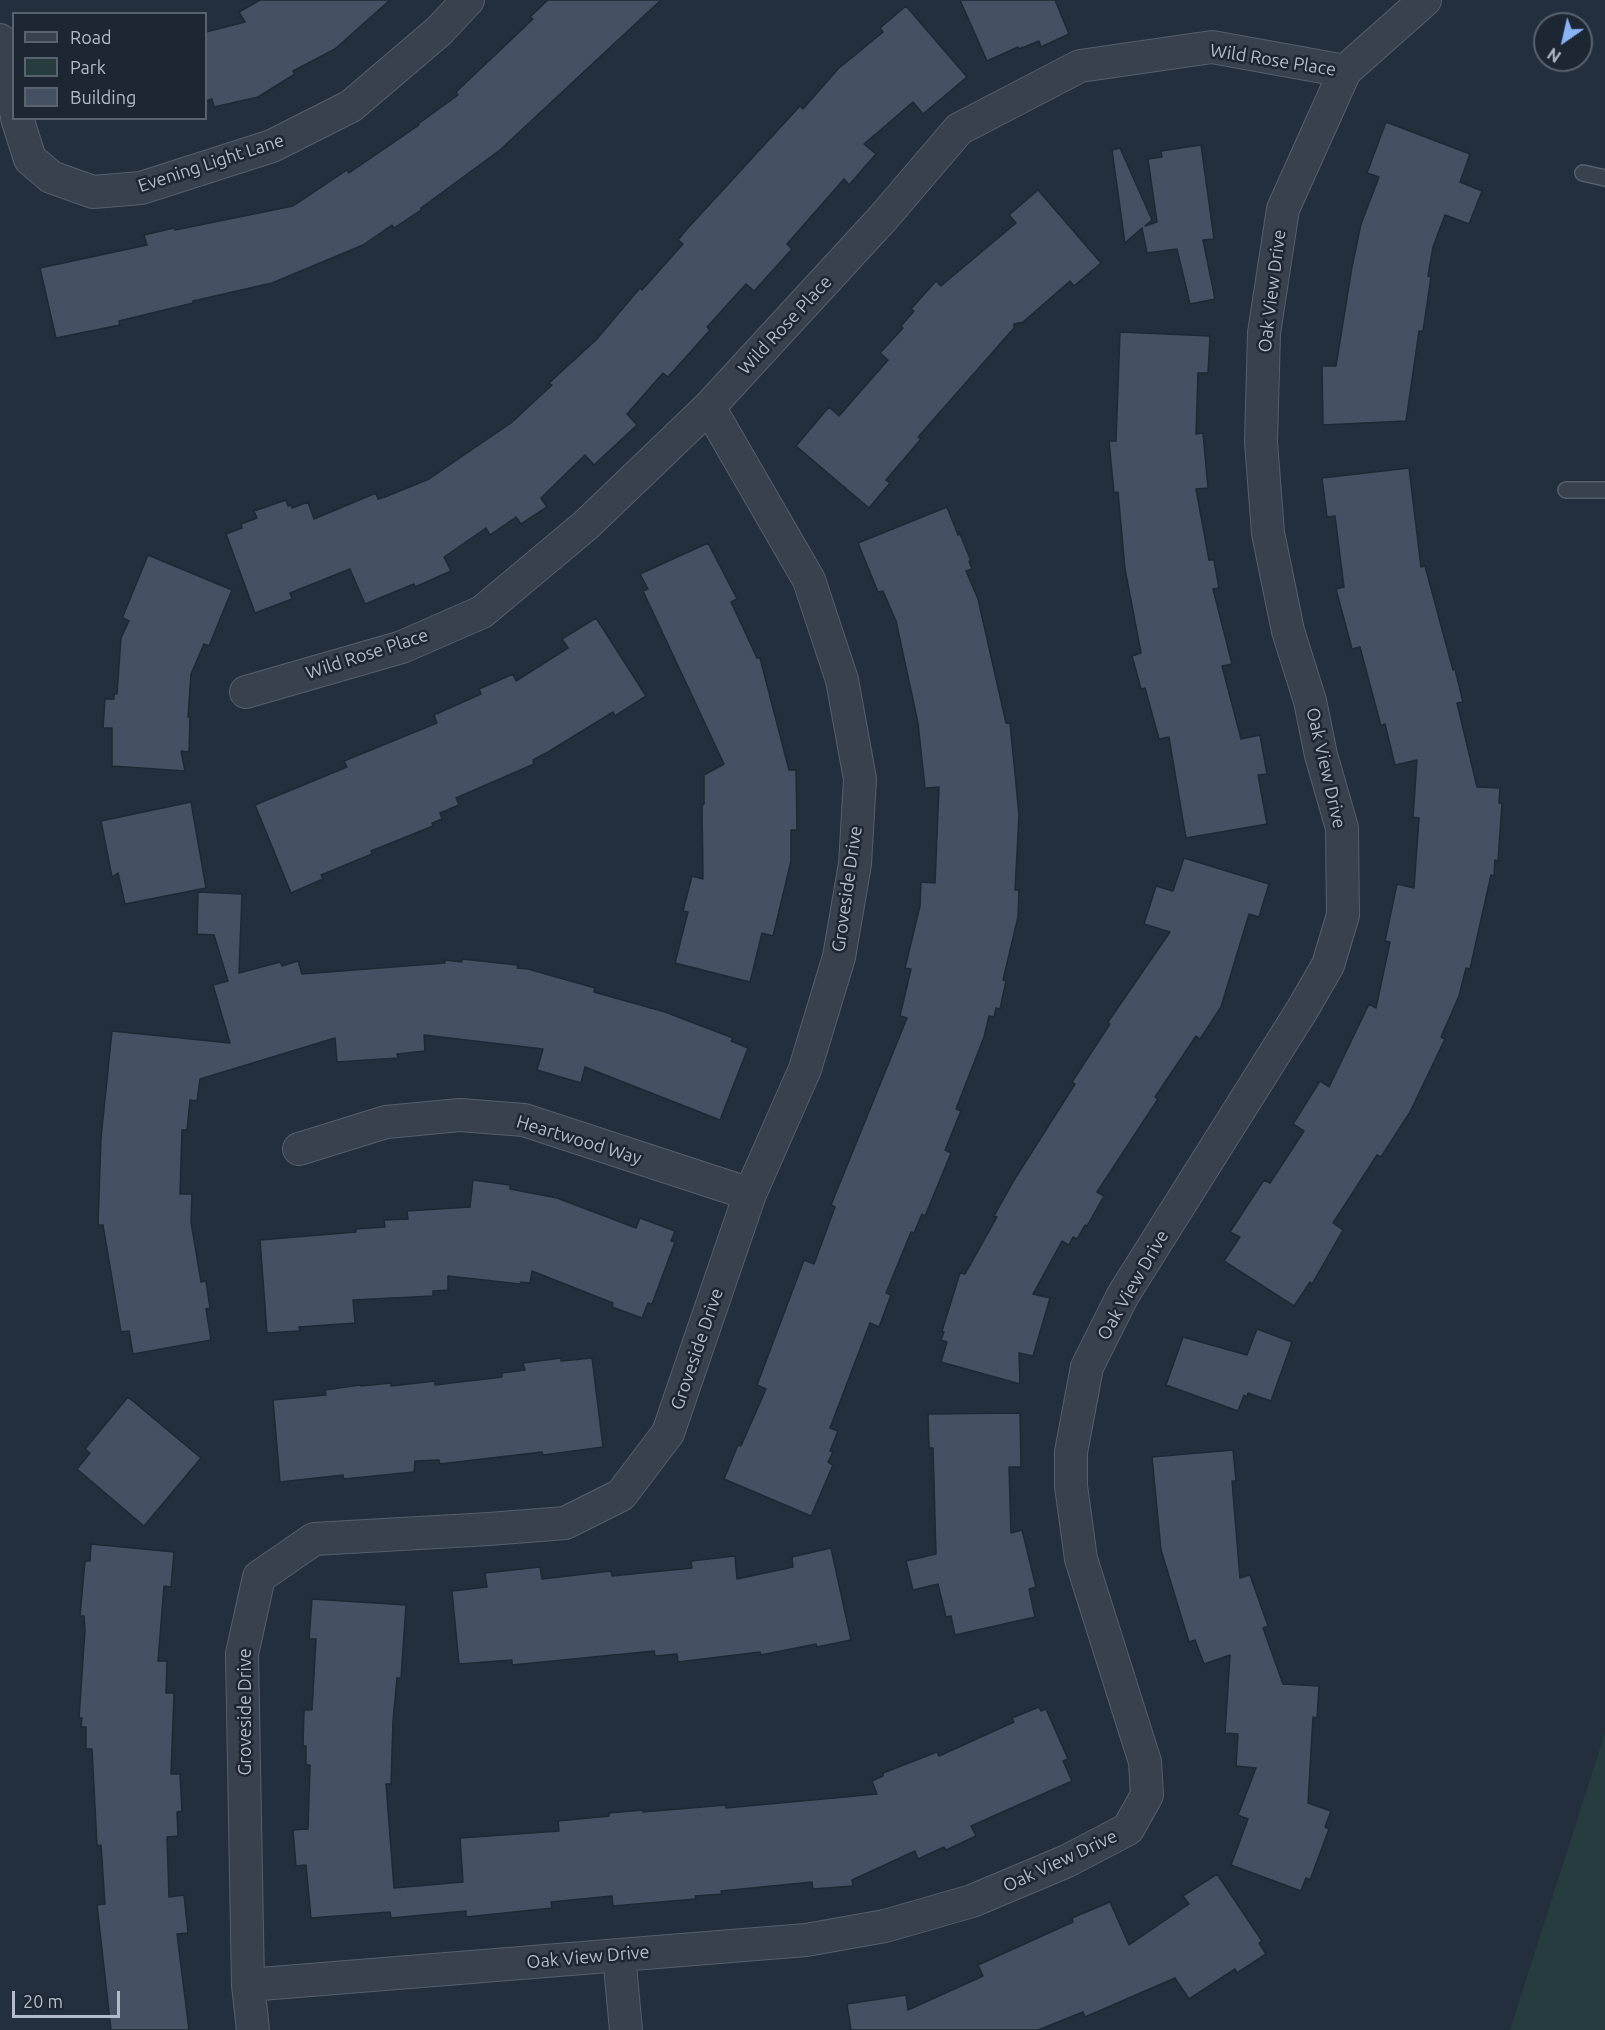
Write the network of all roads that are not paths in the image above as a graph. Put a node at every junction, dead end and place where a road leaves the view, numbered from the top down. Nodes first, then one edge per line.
1 (468, 0) edge
2 (1425, 0) edge
3 (0, 40) edge
4 (1345, 71) junction
5 (12, 97) edge
6 (18, 120) edge
7 (1583, 173) dead end
8 (1605, 178) edge
9 (709, 407) junction
10 (1566, 490) dead end
11 (1605, 490) edge
12 (246, 692) dead end
13 (299, 1149) dead end
14 (750, 1194) junction
15 (619, 1954) junction
16 (248, 1985) junction
17 (253, 2030) edge
18 (626, 2030) edge

1 - 6 street, Evening Light Lane
2 - 4 street, Oak View Drive
3 - 5 street
4 - 9 street, Wild Rose Place
4 - 15 street, Oak View Drive
7 - 8 lane
9 - 12 street, Wild Rose Place
9 - 14 street, Groveside Drive
10 - 11 lane
13 - 14 street, Heartwood Way
14 - 16 street, Groveside Drive
15 - 16 street, Oak View Drive
15 - 18 street
16 - 17 street, Groveside Drive

